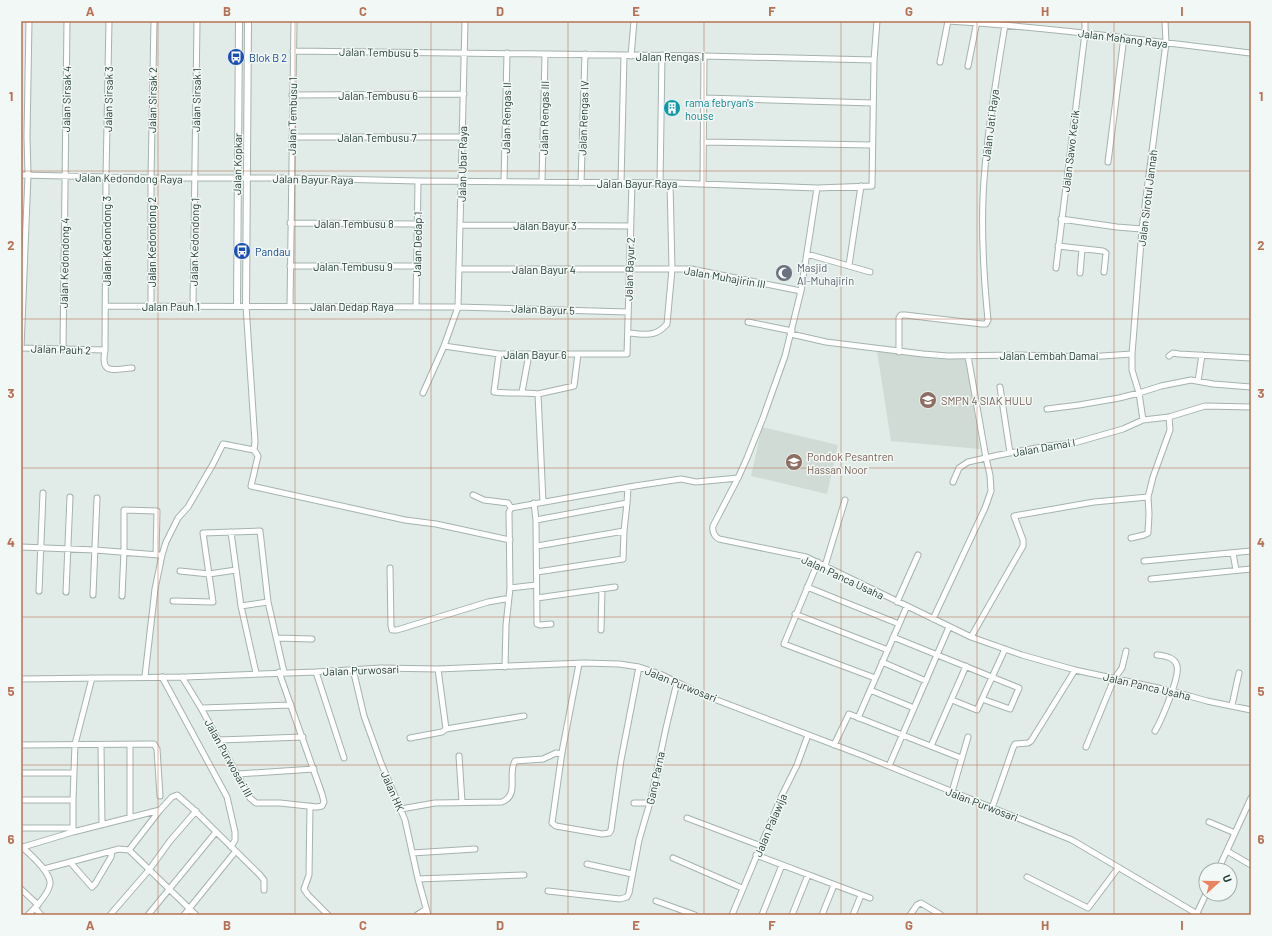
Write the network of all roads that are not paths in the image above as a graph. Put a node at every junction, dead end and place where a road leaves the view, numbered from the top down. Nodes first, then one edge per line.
1 (29, 21) edge
2 (67, 21) edge
3 (109, 21) edge
4 (154, 21) edge
5 (197, 21) edge
6 (239, 21) edge
7 (248, 21) edge
8 (294, 21) edge
9 (465, 21) edge
10 (634, 21) edge
11 (877, 21) edge
12 (948, 21) edge
13 (1084, 21) edge
14 (1165, 21) edge
15 (976, 22) edge
16 (1004, 25) junction
17 (1085, 33) junction
18 (1124, 37) junction
19 (1166, 43) junction
20 (293, 51) junction
21 (465, 53) junction
22 (507, 53) junction
23 (1251, 53) edge
24 (545, 54) junction
25 (585, 54) junction
26 (624, 55) junction
27 (662, 55) junction
28 (631, 56) junction
29 (704, 56) junction
30 (874, 60) junction
31 (940, 62) dead end
32 (968, 66) dead end
33 (464, 94) junction
34 (292, 95) junction
35 (704, 98) junction
36 (21, 99) edge
37 (28, 99) junction
38 (873, 103) junction
39 (24, 137) edge
40 (292, 137) junction
41 (463, 137) junction
42 (703, 142) junction
43 (872, 145) junction
44 (1108, 162) dead end
45 (21, 175) edge
46 (28, 175) junction
47 (66, 177) junction
48 (106, 177) junction
49 (151, 178) junction
50 (238, 178) junction
51 (246, 178) junction
52 (291, 178) junction
53 (194, 179) junction
54 (418, 181) junction
55 (462, 181) junction
56 (504, 182) junction
57 (542, 182) junction
58 (581, 183) junction
59 (621, 183) junction
60 (632, 183) junction
61 (660, 183) junction
62 (670, 183) junction
63 (703, 184) junction
64 (861, 186) junction
65 (817, 188) junction
66 (1061, 219) junction
67 (290, 223) junction
68 (417, 224) junction
69 (461, 225) junction
70 (630, 226) junction
71 (1142, 229) junction
72 (1058, 246) junction
73 (1082, 249) junction
74 (807, 254) junction
75 (290, 266) junction
76 (416, 266) junction
77 (849, 266) junction
78 (459, 268) junction
79 (1056, 268) dead end
80 (629, 269) junction
81 (672, 269) junction
82 (870, 272) dead end
83 (1104, 272) dead end
84 (1080, 273) dead end
85 (246, 292) junction
86 (802, 292) junction
87 (237, 293) junction
88 (151, 305) junction
89 (105, 306) junction
90 (193, 306) junction
91 (237, 306) junction
92 (246, 306) junction
93 (290, 306) junction
94 (416, 306) junction
95 (458, 306) junction
96 (628, 312) junction
97 (748, 322) dead end
98 (792, 332) junction
99 (629, 333) junction
100 (444, 346) junction
101 (21, 348) edge
102 (63, 348) junction
103 (105, 350) junction
104 (899, 352) junction
105 (498, 354) junction
106 (529, 354) junction
107 (578, 354) junction
108 (627, 354) joint
109 (1132, 354) junction
110 (1202, 355) junction
111 (968, 356) junction
112 (1169, 356) dead end
113 (1251, 358) edge
114 (132, 368) dead end
115 (1198, 381) junction
116 (1000, 387) dead end
117 (1251, 387) edge
118 (522, 392) junction
119 (423, 393) dead end
120 (1139, 393) junction
121 (538, 394) junction
122 (1251, 407) edge
123 (1047, 409) dead end
124 (1169, 417) junction
125 (1143, 420) junction
126 (254, 450) junction
127 (1010, 453) junction
128 (986, 458) junction
129 (738, 478) junction
130 (953, 482) dead end
131 (628, 487) junction
132 (42, 493) dead end
133 (473, 495) dead end
134 (70, 497) dead end
135 (1148, 497) junction
136 (97, 498) dead end
137 (845, 500) dead end
138 (543, 502) junction
139 (534, 503) junction
140 (627, 504) junction
141 (512, 508) junction
142 (536, 520) junction
143 (624, 531) junction
144 (231, 532) junction
145 (1131, 538) dead end
146 (510, 540) junction
147 (537, 546) junction
148 (21, 547) edge
149 (40, 548) junction
150 (68, 549) junction
151 (95, 550) junction
152 (1251, 551) edge
153 (124, 552) junction
154 (1233, 553) junction
155 (159, 555) junction
156 (918, 555) dead end
157 (1144, 561) dead end
158 (818, 562) junction
159 (825, 566) junction
160 (390, 568) dead end
161 (1251, 568) edge
162 (236, 570) junction
163 (1236, 570) junction
164 (180, 571) dead end
165 (536, 572) junction
166 (209, 574) junction
167 (1151, 579) dead end
168 (536, 585) junction
169 (615, 587) dead end
170 (807, 587) junction
171 (510, 588) junction
172 (602, 589) junction
173 (39, 591) dead end
174 (66, 592) dead end
175 (93, 595) dead end
176 (122, 596) dead end
177 (537, 598) junction
178 (508, 600) junction
179 (172, 602) dead end
180 (268, 602) junction
181 (897, 602) junction
182 (241, 606) junction
183 (907, 606) junction
184 (795, 614) junction
185 (934, 619) junction
186 (551, 624) dead end
187 (899, 624) junction
188 (949, 627) junction
189 (601, 630) dead end
190 (893, 637) junction
191 (971, 637) junction
192 (277, 638) junction
193 (312, 639) dead end
194 (1006, 649) junction
195 (888, 650) junction
196 (1126, 651) dead end
197 (937, 655) junction
198 (1157, 655) dead end
199 (882, 662) junction
200 (579, 664) junction
201 (966, 666) junction
202 (505, 667) junction
203 (639, 667) junction
204 (438, 668) junction
205 (353, 669) junction
206 (1075, 670) junction
207 (282, 672) junction
208 (316, 672) junction
209 (256, 673) junction
210 (1239, 673) dead end
211 (145, 676) junction
212 (162, 677) junction
213 (182, 677) junction
214 (992, 677) junction
215 (92, 678) junction
216 (875, 678) junction
217 (21, 679) edge
218 (1114, 679) junction
219 (926, 681) junction
220 (678, 682) junction
221 (870, 690) junction
222 (1172, 691) junction
223 (982, 699) junction
224 (952, 700) junction
225 (291, 705) junction
226 (1232, 705) junction
227 (201, 708) junction
228 (914, 708) junction
229 (1251, 710) edge
230 (524, 716) dead end
231 (858, 718) junction
232 (446, 729) junction
233 (1155, 731) dead end
234 (808, 735) junction
235 (902, 735) junction
236 (303, 737) junction
237 (968, 737) dead end
238 (410, 738) dead end
239 (218, 740) junction
240 (75, 744) junction
241 (101, 744) junction
242 (21, 745) edge
243 (130, 745) junction
244 (834, 745) junction
245 (931, 746) junction
246 (1086, 747) dead end
247 (562, 754) junction
248 (459, 756) dead end
249 (344, 758) dead end
250 (961, 758) junction
251 (889, 766) junction
252 (314, 769) junction
253 (21, 773) edge
254 (74, 773) junction
255 (238, 774) junction
256 (952, 792) junction
257 (160, 796) dead end
258 (1251, 798) edge
259 (21, 800) edge
260 (73, 800) junction
261 (462, 802) junction
262 (634, 802) dead end
263 (650, 803) junction
264 (310, 806) junction
265 (1249, 807) edge
266 (992, 808) junction
267 (401, 809) junction
268 (160, 810) junction
269 (196, 811) junction
270 (130, 818) junction
271 (687, 818) dead end
272 (1209, 822) dead end
273 (102, 825) junction
274 (21, 828) edge
275 (73, 830) junction
276 (216, 832) junction
277 (1235, 833) junction
278 (761, 846) junction
279 (22, 847) edge
280 (233, 849) junction
281 (475, 849) dead end
282 (129, 850) junction
283 (112, 851) junction
284 (1227, 851) junction
285 (412, 853) junction
286 (756, 855) junction
287 (673, 858) dead end
288 (70, 862) junction
289 (1222, 862) edge
290 (587, 864) dead end
291 (782, 865) junction
292 (1251, 865) edge
293 (1118, 868) junction
294 (44, 869) junction
295 (149, 870) junction
296 (632, 874) junction
297 (524, 875) dead end
298 (808, 875) junction
299 (1027, 877) dead end
300 (418, 879) junction
301 (834, 885) junction
302 (742, 888) junction
303 (21, 889) edge
304 (170, 890) junction
305 (264, 890) dead end
306 (548, 890) dead end
307 (861, 895) junction
308 (870, 898) dead end
309 (656, 901) dead end
310 (1203, 902) edge
311 (36, 906) junction
312 (189, 909) junction
313 (426, 909) junction
314 (28, 915) edge
315 (42, 915) edge
316 (110, 915) edge
317 (148, 915) edge
318 (184, 915) edge
319 (196, 915) edge
320 (328, 915) edge
321 (417, 915) edge
322 (428, 915) edge
323 (695, 915) edge
324 (732, 915) edge
325 (762, 915) edge
326 (792, 915) edge
327 (822, 915) edge
328 (853, 915) edge
329 (910, 915) edge
330 (941, 915) edge
331 (1197, 915) edge

1 - 37 street
2 - 47 street, Jalan Sirsak 4
3 - 48 street, Jalan Sirsak 3
4 - 49 street, Jalan Sirsak 2
5 - 53 street, Jalan Sirsak 1
6 - 50 street, Jalan Kopkar
7 - 51 street, Jalan Kopkar
8 - 20 street, Jalan Tembusu 1
9 - 21 street, Jalan Ubar Raya
10 - 28 street
11 - 30 street
12 - 15 street, Jalan Mahang Raya
12 - 31 street
13 - 17 street, Jalan Sawo Kecik
14 - 19 street, Jalan Sirotul Jannah
15 - 16 street, Jalan Mahang Raya
15 - 32 street
16 - 17 street, Jalan Mahang Raya
16 - 104 street, Jalan Jati Raya
17 - 18 street, Jalan Mahang Raya
17 - 66 street, Jalan Sawo Kecik
18 - 19 street, Jalan Mahang Raya
18 - 44 street
19 - 23 street, Jalan Mahang Raya
19 - 71 street, Jalan Sirotul Jannah
20 - 21 street, Jalan Tembusu 5
20 - 34 street, Jalan Tembusu 1
21 - 22 street, Jalan Rengas I
21 - 33 street, Jalan Ubar Raya
22 - 24 street, Jalan Rengas I
22 - 56 street, Jalan Rengas II
24 - 25 street, Jalan Rengas I
24 - 57 street, Jalan Rengas III
25 - 26 street, Jalan Rengas I
25 - 58 street, Jalan Rengas IV
26 - 28 street, Jalan Rengas I
26 - 59 street
27 - 28 street, Jalan Rengas I
27 - 29 street, Jalan Rengas I
27 - 61 street
29 - 30 street, Jalan Rengas I
29 - 35 street
30 - 38 street
33 - 34 street, Jalan Tembusu 6
33 - 41 street, Jalan Ubar Raya
34 - 40 street, Jalan Tembusu 1
35 - 38 street
35 - 42 street
36 - 37 street
37 - 39 street
38 - 43 street
39 - 46 street
40 - 41 street, Jalan Tembusu 7
40 - 52 street, Jalan Tembusu 1
41 - 55 street, Jalan Ubar Raya
42 - 43 street
42 - 63 street
43 - 64 street
45 - 46 street, Jalan Kedondong Raya
46 - 47 street, Jalan Kedondong Raya
46 - 101 street
47 - 48 street, Jalan Kedondong Raya
47 - 102 street, Jalan Kedondong 4
48 - 49 street, Jalan Kedondong Raya
48 - 89 street, Jalan Kedondong 3
49 - 53 street, Jalan Kedondong Raya
49 - 88 street, Jalan Kedondong 2
50 - 51 street, Jalan Bayur Raya
50 - 53 street, Jalan Kedondong Raya
50 - 87 street, Jalan Kopkar
51 - 52 street, Jalan Bayur Raya
51 - 85 street, Jalan Kopkar
52 - 54 street, Jalan Bayur Raya
52 - 67 street, Jalan Tembusu 1
53 - 90 street, Jalan Kedondong 1
54 - 55 street, Jalan Bayur Raya
54 - 68 street, Jalan Dedap 1
55 - 56 street, Jalan Bayur Raya
55 - 69 street, Jalan Ubar Raya
56 - 57 street, Jalan Bayur Raya
57 - 58 street, Jalan Bayur Raya
58 - 59 street, Jalan Bayur Raya
59 - 60 street, Jalan Bayur Raya
60 - 61 street, Jalan Bayur Raya
60 - 70 street, Jalan Bayur 2
61 - 62 street, Jalan Bayur Raya
62 - 63 street, Jalan Bayur Raya
62 - 81 street
63 - 65 street, Jalan Bayur Raya
64 - 65 street, Jalan Bayur Raya
64 - 77 street
65 - 74 street, Jalan Panca Usaha
66 - 71 street
66 - 72 street, Jalan Sawo Kecik
67 - 68 street, Jalan Tembusu 8
67 - 75 street, Jalan Tembusu 1
68 - 76 street, Jalan Dedap 1
69 - 70 street, Jalan Bayur 3
69 - 78 street, Jalan Ubar Raya
70 - 80 street, Jalan Bayur 2
71 - 109 street, Jalan Sirotul Jannah
72 - 73 street
72 - 79 street, Jalan Sawo Kecik
73 - 83 street
73 - 84 street
74 - 77 street
74 - 86 street, Jalan Panca Usaha
75 - 76 street, Jalan Tembusu 9
75 - 93 street, Jalan Tembusu 1
76 - 94 street, Jalan Dedap 1
77 - 82 street
78 - 80 street, Jalan Bayur 4
78 - 95 street, Jalan Ubar Raya
80 - 81 street, Jalan Bayur 4
80 - 96 street, Jalan Bayur 2
81 - 86 street, Jalan Muhajirin III
81 - 99 street
85 - 87 street
85 - 92 street, Jalan Kopkar
86 - 98 street, Jalan Panca Usaha
87 - 91 street, Jalan Kopkar
88 - 89 street, Jalan Pauh 1
88 - 90 street, Jalan Pauh 1
89 - 103 street, Jalan Pauh 2
90 - 91 street, Jalan Pauh 1
91 - 92 street, Jalan Pauh 1
92 - 93 street, Jalan Dedap Raya
92 - 126 street
93 - 94 street, Jalan Dedap Raya
94 - 95 street, Jalan Dedap Raya
95 - 96 street, Jalan Bayur 5
95 - 100 street, Jalan Ubar Raya
96 - 99 street, Jalan Bayur 2
97 - 98 street, Jalan Lembah Damai
98 - 104 street, Jalan Lembah Damai
98 - 129 street, Jalan Panca Usaha
99 - 108 street, Jalan Bayur 2
100 - 105 street, Jalan Bayur 6
100 - 119 street, Jalan Ubar Raya
101 - 102 street, Jalan Pauh 2
102 - 103 street, Jalan Pauh 2
103 - 114 street
104 - 111 street, Jalan Lembah Damai
105 - 106 street, Jalan Bayur 6
105 - 118 street
106 - 107 street, Jalan Bayur 6
106 - 118 street
107 - 108 street, Jalan Bayur 6
107 - 121 street
109 - 111 street, Jalan Lembah Damai
109 - 120 street
110 - 112 street
110 - 113 street
110 - 115 street
111 - 128 street
115 - 117 street
115 - 120 street
116 - 127 street
118 - 121 street
120 - 123 street
120 - 125 street
121 - 138 street
122 - 124 street
124 - 125 street
124 - 135 street
125 - 127 street, Jalan Damai I
126 - 146 street
126 - 155 street
127 - 128 street, Jalan Damai I
128 - 130 street, Jalan Damai I
128 - 185 street
129 - 131 street
129 - 158 street, Jalan Panca Usaha
131 - 138 street
131 - 140 street
132 - 149 street
133 - 141 street
134 - 150 street
135 - 145 street
135 - 191 street
136 - 151 street
137 - 159 street
138 - 139 street
139 - 141 street
139 - 142 street
140 - 142 street
140 - 143 street
141 - 146 street
142 - 147 street
143 - 147 street
143 - 165 street
144 - 162 street
144 - 166 street
144 - 180 street
146 - 171 street
147 - 165 street
148 - 149 street
149 - 150 street
149 - 173 street
150 - 151 street
150 - 174 street
151 - 153 street
151 - 175 street
152 - 154 street
153 - 155 street
153 - 155 street
153 - 176 street
154 - 157 street
154 - 163 street
155 - 211 street
156 - 181 street
158 - 159 street, Jalan Panca Usaha
158 - 170 street
159 - 181 street, Jalan Panca Usaha
160 - 178 street
161 - 163 street
162 - 166 street
162 - 182 street
163 - 167 street
164 - 166 street
165 - 168 street
166 - 179 street
168 - 171 street
168 - 177 street
169 - 172 street
170 - 184 street
170 - 187 street
171 - 178 street
172 - 177 street
172 - 189 street
177 - 186 street
178 - 202 street
180 - 182 street
180 - 192 street
181 - 183 street, Jalan Panca Usaha
182 - 209 street
183 - 185 street, Jalan Panca Usaha
183 - 187 street
184 - 195 street
184 - 216 street
185 - 188 street, Jalan Panca Usaha
187 - 190 street
188 - 191 street, Jalan Panca Usaha
188 - 197 street
190 - 195 street
190 - 197 street
191 - 194 street, Jalan Panca Usaha
192 - 193 street
192 - 207 street
194 - 206 street, Jalan Panca Usaha
194 - 214 street
195 - 199 street
196 - 218 street
197 - 201 street
197 - 219 street
198 - 222 street
199 - 216 street
199 - 219 street
200 - 202 street, Jalan Purwosari
200 - 203 street, Jalan Purwosari
200 - 247 street
201 - 214 street
201 - 224 street
202 - 204 street, Jalan Purwosari
203 - 220 street, Jalan Purwosari
203 - 247 street
204 - 205 street, Jalan Purwosari
204 - 232 street
205 - 208 street, Jalan Purwosari
205 - 267 street, Jalan HK
206 - 218 street, Jalan Panca Usaha
206 - 266 street
207 - 208 street, Jalan Purwosari
207 - 209 street, Jalan Purwosari
207 - 225 street
208 - 249 street
209 - 213 street, Jalan Purwosari
210 - 226 street
211 - 212 street, Jalan Purwosari
211 - 215 street, Jalan Purwosari
212 - 213 street, Jalan Purwosari
212 - 280 street
213 - 227 street, Jalan Purwosari III
214 - 223 street
214 - 223 street
215 - 217 street, Jalan Purwosari
215 - 240 street
216 - 221 street
218 - 222 street, Jalan Panca Usaha
218 - 246 street
219 - 228 street
220 - 234 street, Jalan Purwosari
220 - 263 street, Gang Parna
221 - 228 street
221 - 231 street
222 - 226 street, Jalan Panca Usaha
222 - 233 street
223 - 224 street
224 - 245 street
225 - 227 street
225 - 236 street
226 - 229 street, Jalan Panca Usaha
227 - 239 street, Jalan Purwosari III
228 - 235 street
230 - 232 street
231 - 235 street
231 - 244 street
232 - 238 street
234 - 244 street, Jalan Purwosari
234 - 278 street, Jalan Palawija
235 - 245 street
235 - 251 street
236 - 239 street
236 - 252 street
237 - 250 street
239 - 255 street, Jalan Purwosari III
240 - 241 street
240 - 242 street
240 - 254 street
241 - 243 street
241 - 273 street
243 - 257 street
243 - 270 street
244 - 251 street, Jalan Purwosari
245 - 250 street
247 - 261 street
248 - 261 street
250 - 256 street
251 - 256 street, Jalan Purwosari
252 - 255 street
252 - 264 street
253 - 254 street
254 - 260 street
255 - 264 street, Jalan Purwosari III
256 - 266 street, Jalan Purwosari
258 - 265 street
259 - 260 street
260 - 275 street
261 - 267 street
262 - 263 street
263 - 296 street, Gang Parna
264 - 320 street
265 - 277 street
266 - 293 street, Jalan Purwosari
267 - 285 street, Jalan HK
268 - 269 street
268 - 270 street
268 - 282 street
269 - 276 street
269 - 295 street
270 - 273 street
271 - 278 street
272 - 277 street
273 - 275 street
274 - 275 street
275 - 279 street
276 - 280 street
276 - 304 street
277 - 284 street
278 - 286 street, Jalan Palawija
279 - 294 street
280 - 305 street
280 - 312 street
281 - 285 street
282 - 283 street
282 - 295 street
283 - 288 street
283 - 288 street
284 - 289 street
284 - 292 street
285 - 300 street, Jalan HK
286 - 291 street
286 - 302 street, Jalan Palawija
287 - 302 street
288 - 294 street
290 - 296 street
291 - 298 street
291 - 325 street
293 - 299 street
293 - 331 street, Jalan Purwosari
294 - 311 street
295 - 304 street
295 - 316 street
296 - 306 street, Gang Parna
297 - 300 street
298 - 301 street
298 - 326 street
300 - 313 street, Jalan HK
301 - 307 street
301 - 327 street
302 - 324 street, Jalan Palawija
303 - 311 street
304 - 312 street
304 - 317 street
307 - 308 street
307 - 328 street
309 - 323 street
310 - 331 street
311 - 314 street
311 - 315 street
312 - 318 street
312 - 319 street
313 - 321 street
313 - 322 street, Jalan HK
329 - 330 street

